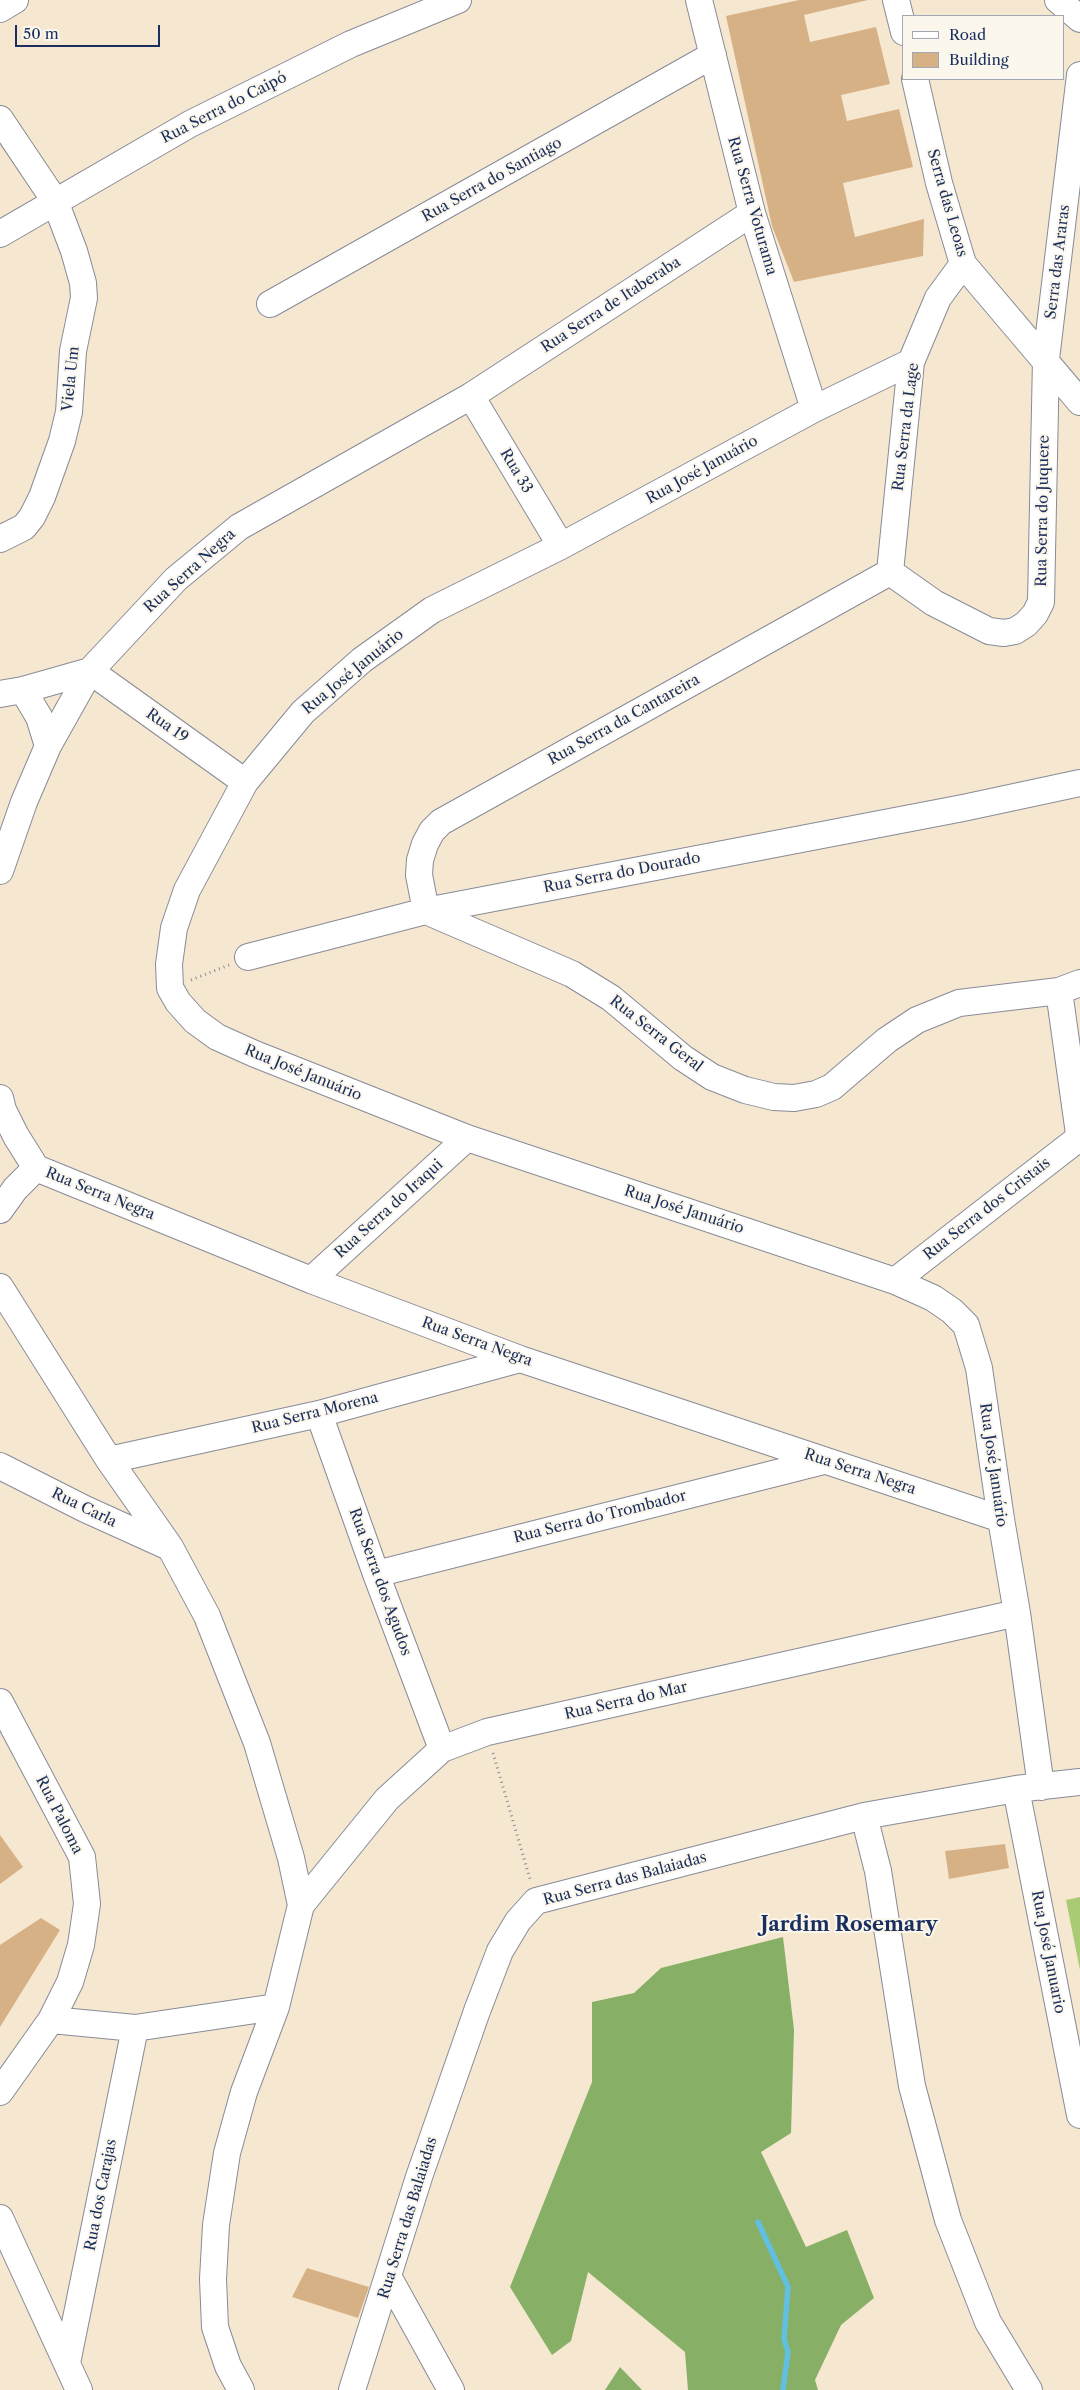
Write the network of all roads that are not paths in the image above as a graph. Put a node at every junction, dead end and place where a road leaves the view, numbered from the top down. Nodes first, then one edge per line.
1 (15, 0) edge
2 (458, 0) edge
3 (699, 0) edge
4 (896, 0) edge
5 (1058, 0) edge
6 (0, 9) edge
7 (1080, 19) edge
8 (902, 24) edge
9 (713, 55) junction
10 (1080, 75) edge
11 (915, 80) edge
12 (0, 119) edge
13 (55, 200) junction
14 (752, 213) junction
15 (0, 234) edge
16 (963, 264) junction
17 (270, 304) dead end
18 (1046, 359) junction
19 (911, 362) junction
20 (471, 396) junction
21 (1080, 402) edge
22 (814, 409) junction
23 (0, 539) edge
24 (561, 546) junction
25 (890, 572) junction
26 (90, 671) junction
27 (6, 692) edge
28 (48, 746) junction
29 (245, 782) junction
30 (1080, 783) edge
31 (0, 871) edge
32 (426, 911) junction
33 (248, 957) road end
34 (1069, 987) edge
35 (0, 1098) edge
36 (467, 1138) junction
37 (1080, 1139) edge
38 (36, 1168) junction
39 (0, 1210) edge
40 (311, 1280) junction
41 (895, 1281) junction
42 (0, 1287) edge
43 (520, 1359) junction
44 (319, 1414) junction
45 (108, 1460) junction
46 (824, 1461) junction
47 (0, 1466) edge
48 (1001, 1519) junction
49 (170, 1547) junction
50 (376, 1574) junction
51 (1017, 1612) junction
52 (0, 1702) edge
53 (442, 1749) junction
54 (1080, 1782) edge
55 (1028, 1788) junction
56 (864, 1816) junction
57 (301, 1904) junction
58 (276, 2007) junction
59 (51, 2020) junction
60 (135, 2028) junction
61 (0, 2092) edge
62 (1080, 2115) edge
63 (0, 2218) edge
64 (389, 2278) junction
65 (67, 2363) junction
66 (79, 2390) edge
67 (241, 2390) edge
68 (352, 2390) edge
69 (451, 2390) edge
70 (1029, 2390) edge

1 - 6 street
2 - 13 street, Rua Serra do Caipó
3 - 9 street, Rua Serra Voturama
4 - 8 street
5 - 7 street
9 - 14 street, Rua Serra Voturama
9 - 17 street, Rua Serra do Santiago
10 - 18 street, Serra das Araras
11 - 16 street, Serra das Leoas
12 - 13 street, Viela Um
13 - 15 street, Rua Serra do Caipó
13 - 23 street, Viela Um
14 - 20 street, Rua Serra de Itaberaba
14 - 22 street, Rua Serra Voturama
16 - 18 street, Serra das Leoas
16 - 19 street, Rua Serra da Lage
18 - 21 street, Serra das Leoas
18 - 25 street, Rua Serra do Juquere
19 - 22 street, Rua José Januário
19 - 25 street, Rua Serra da Lage
20 - 24 street, Rua 33
20 - 26 street, Rua Serra Negra
22 - 24 street, Rua José Januário
24 - 29 street, Rua José Januário
25 - 32 street, Rua Serra da Cantareira
26 - 27 street
26 - 28 street, Rua Serra Negra
26 - 29 street, Rua 19
27 - 28 street
28 - 31 street, Rua Serra Negra
29 - 36 street, Rua José Januário
30 - 32 street, Rua Serra do Dourado
32 - 33 street, Rua Serra do Dourado
32 - 34 street, Rua Serra Geral
34 - 37 street
35 - 38 street, Rua Serra Negra
36 - 40 street, Rua Serra do Iraqui
36 - 41 street, Rua José Januário
37 - 41 street, Rua Serra dos Cristais
38 - 39 street
38 - 40 street, Rua Serra Negra
40 - 43 street, Rua Serra Negra
41 - 48 street, Rua José Januário
42 - 45 street
43 - 44 street, Rua Serra Morena
43 - 46 street, Rua Serra Negra
44 - 45 street, Rua Serra Morena
44 - 50 street, Rua Serra dos Agudos
45 - 49 street
46 - 48 street, Rua Serra Negra
46 - 50 street, Rua Serra do Trombador
47 - 49 street, Rua Carla
48 - 51 street, Rua José Januário
49 - 57 street
50 - 53 street, Rua Serra dos Agudos
51 - 53 street, Rua Serra do Mar
51 - 55 street, Rua José Januário
52 - 59 street, Rua Paloma
53 - 57 street, Rua Serra do Mar
54 - 55 street, Rua Serra das Balaiadas
55 - 56 street, Rua Serra das Balaiadas
55 - 62 street, Rua José Januario
56 - 64 street, Rua Serra das Balaiadas
56 - 70 street
57 - 58 street
58 - 60 street
58 - 67 street
59 - 60 street
59 - 61 street, Rua Paloma
60 - 65 street, Rua dos Carajas
63 - 65 street
64 - 68 street, Rua Serra das Balaiadas
64 - 69 street
65 - 66 street

